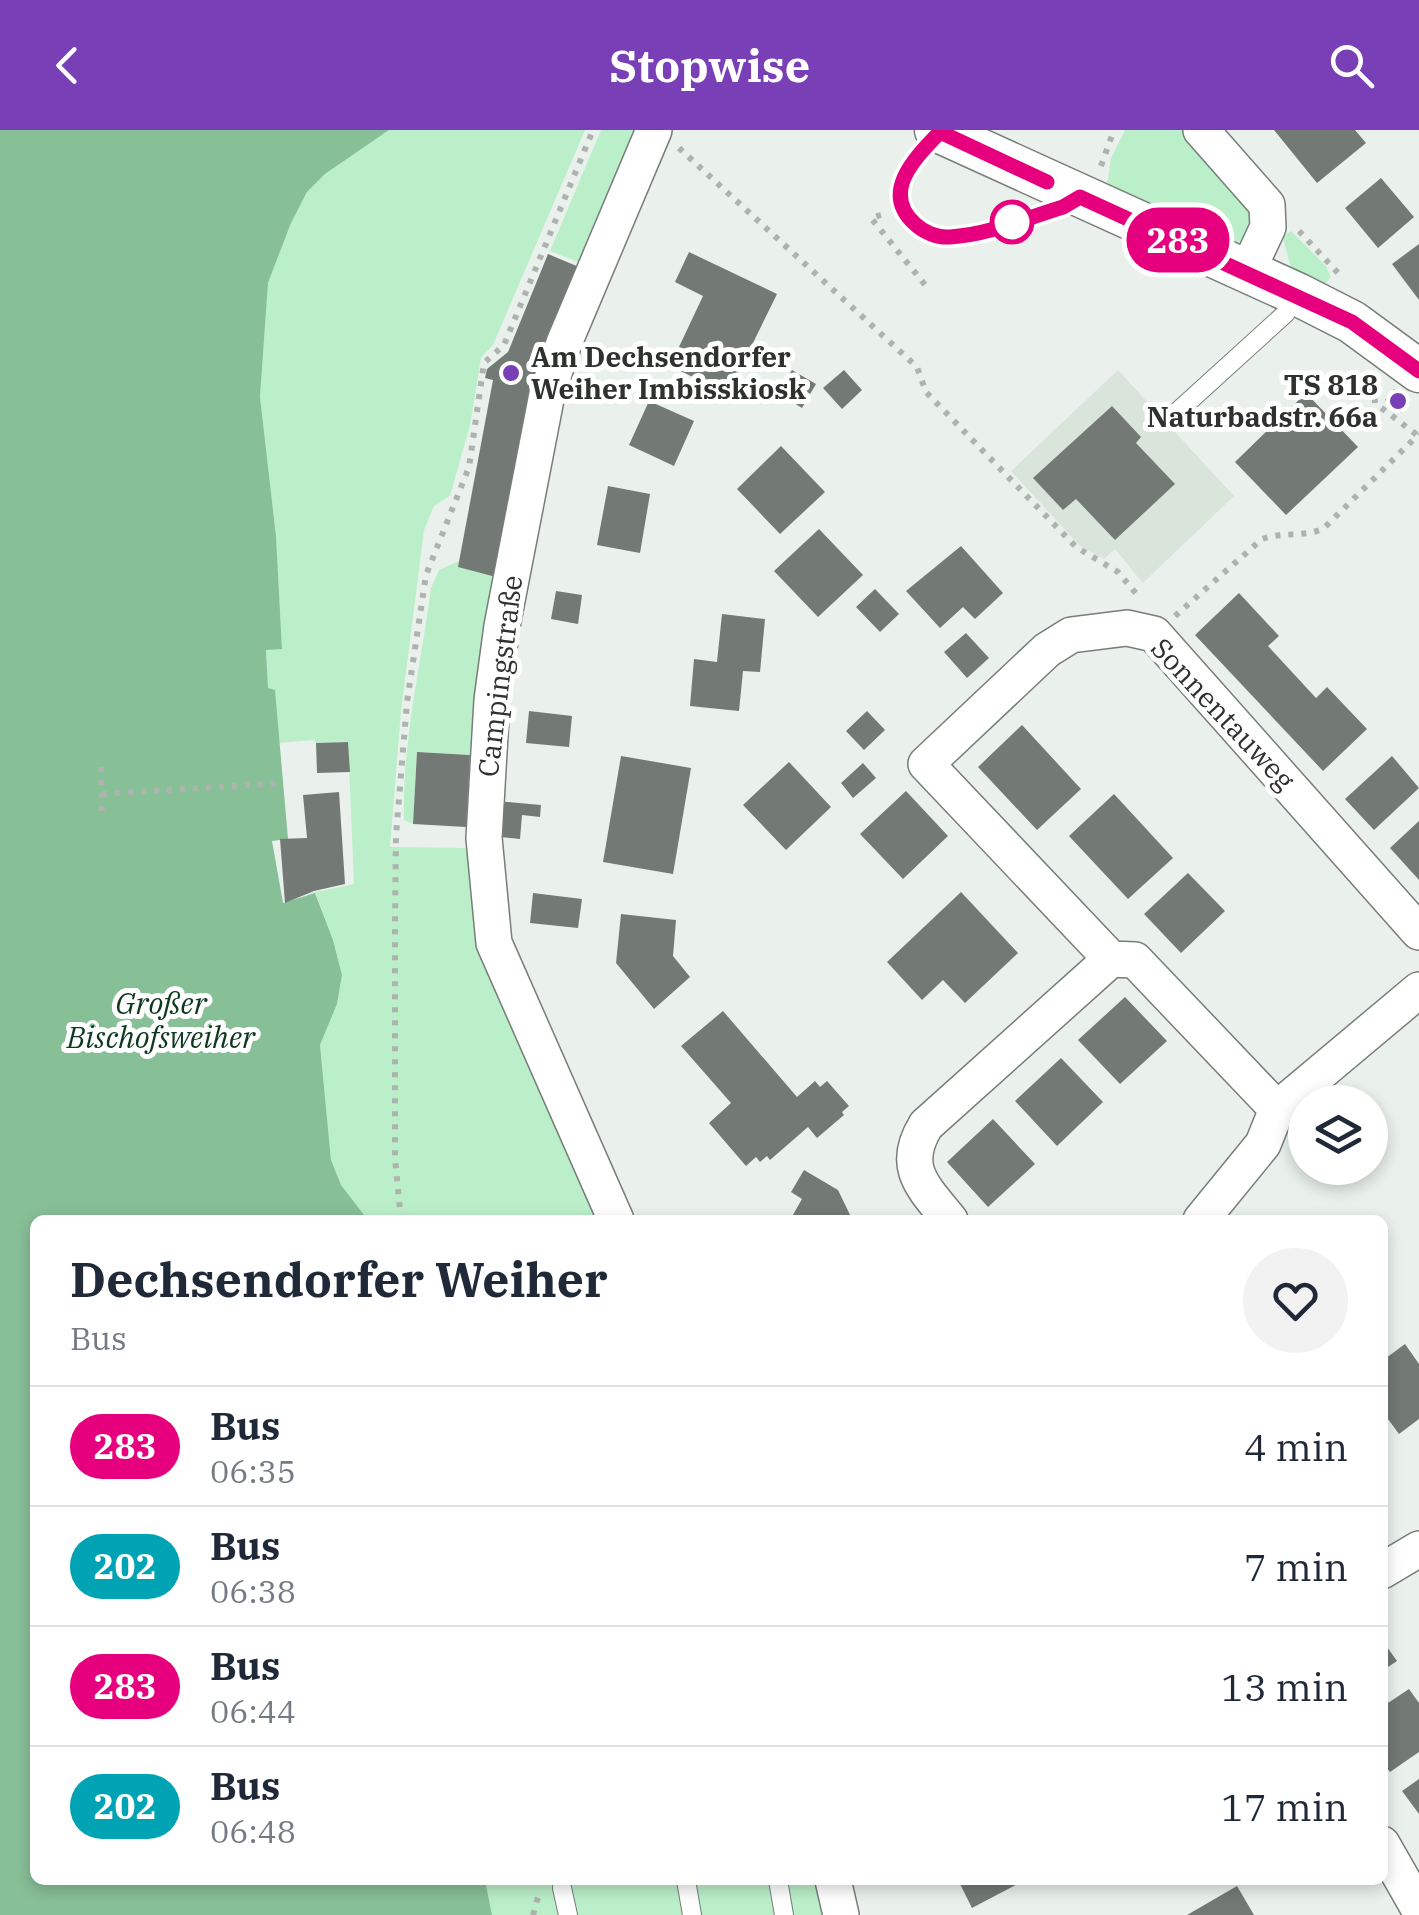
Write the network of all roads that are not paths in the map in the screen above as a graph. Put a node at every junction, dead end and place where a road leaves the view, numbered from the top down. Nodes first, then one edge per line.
1 (1201, 130) edge
2 (938, 131) edge
3 (660, 135) edge
4 (1080, 197) junction
5 (1247, 272) junction
6 (1297, 294) junction
7 (1419, 370) edge
8 (1176, 414) dead end
9 (1419, 932) edge
10 (1111, 959) junction
11 (1419, 990) edge
12 (1277, 1109) junction
13 (614, 1215) edge
14 (946, 1215) edge
15 (1205, 1215) edge
16 (1419, 1549) edge
17 (1388, 1567) edge
18 (1388, 1852) edge
19 (687, 1885) edge
20 (779, 1885) edge
21 (834, 1885) edge
22 (562, 1888) dead end
23 (1415, 1890) edge
24 (568, 1915) edge
25 (692, 1915) edge
26 (784, 1915) edge
27 (841, 1915) edge

1 - 5 street
2 - 4 street
2 - 4 lane
3 - 13 street, Campingstraße
4 - 5 street
5 - 6 street
6 - 7 street
6 - 8 lane
9 - 10 street, Sonnentauweg
10 - 12 street, Sonnentauweg
10 - 14 street
11 - 12 street
12 - 15 street
16 - 17 street
18 - 23 street
19 - 25 lane
20 - 26 lane
21 - 27 street
22 - 24 lane

